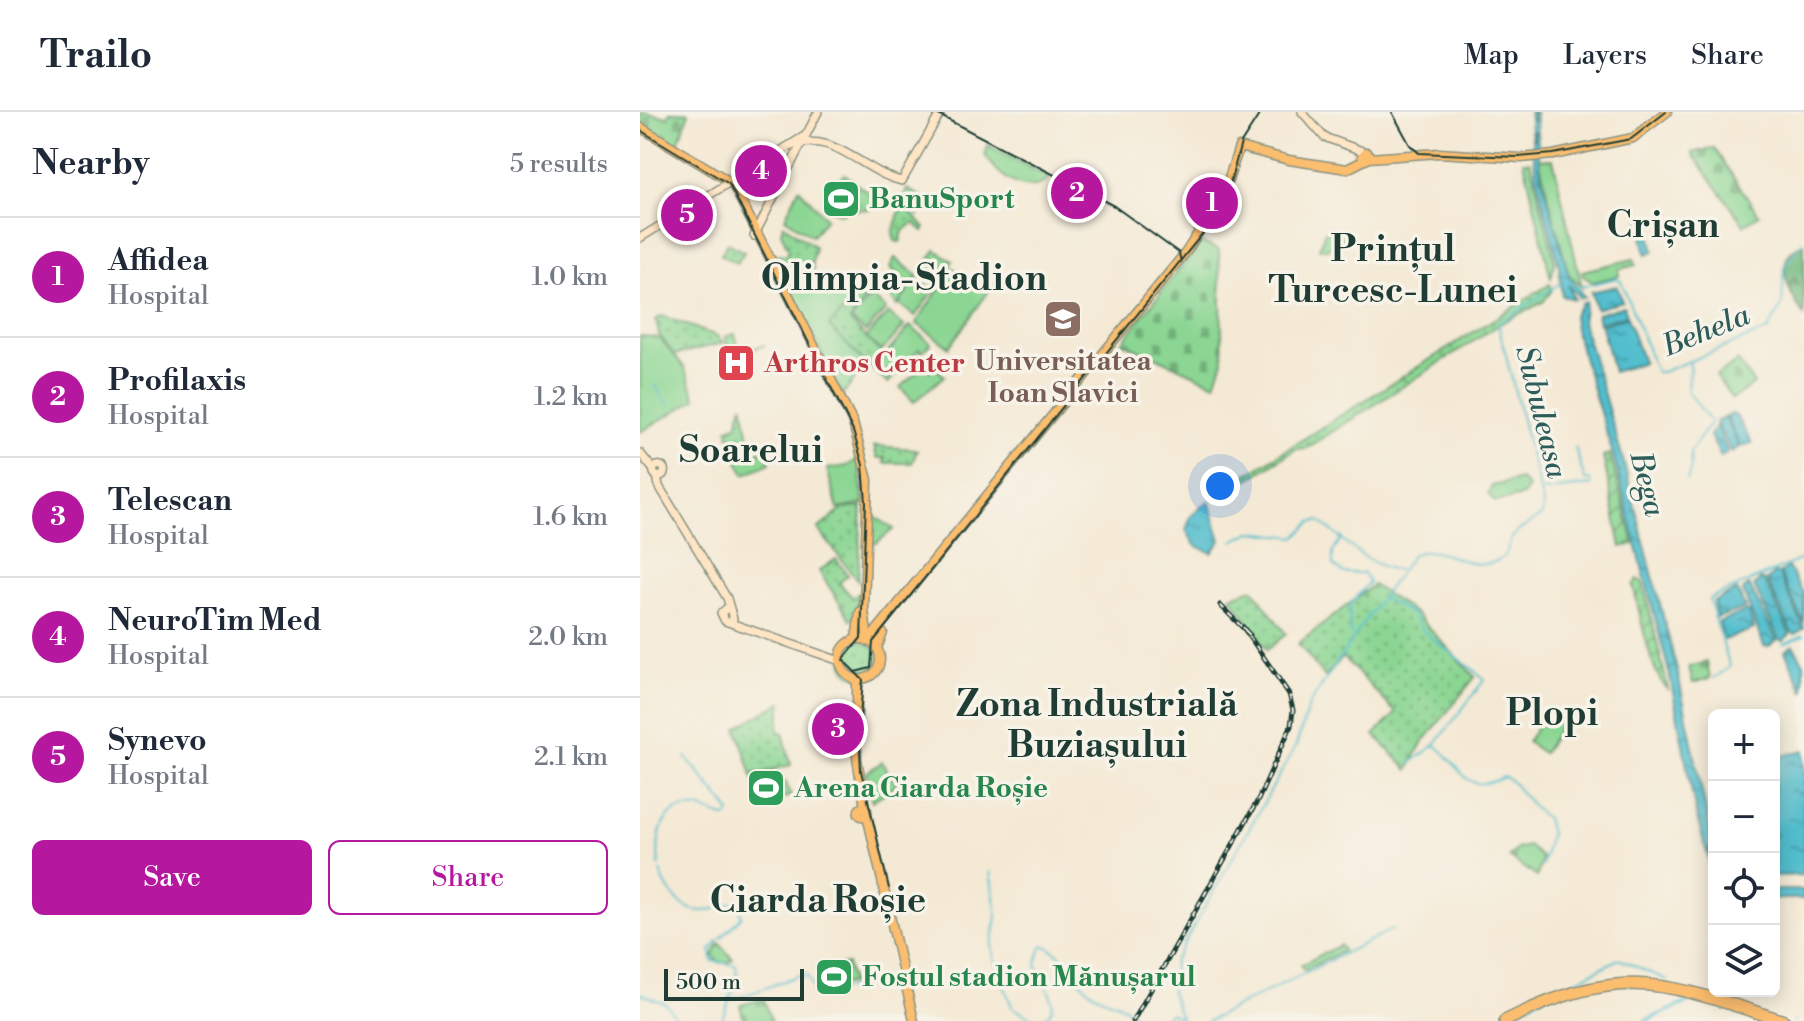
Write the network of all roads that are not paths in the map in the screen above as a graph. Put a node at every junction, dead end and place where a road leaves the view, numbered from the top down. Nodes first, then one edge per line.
1 (818, 112) edge
2 (941, 112) edge
3 (1302, 112) edge
4 (1665, 112) edge
5 (640, 127) edge
6 (806, 137) junction
7 (787, 148) junction
8 (1253, 151) junction
9 (795, 156) junction
10 (1364, 156) junction
11 (729, 183) junction
12 (768, 209) junction
13 (756, 230) junction
14 (640, 238) edge
15 (1181, 261) junction
16 (643, 456) edge
17 (730, 609) junction
18 (764, 634) junction
19 (856, 639) junction
20 (868, 641) junction
21 (877, 648) junction
22 (840, 657) junction
23 (852, 678) junction
24 (863, 679) junction
25 (857, 717) junction
26 (914, 1021) edge
27 (1505, 1021) edge
28 (1784, 1021) edge

1 - 6 main road
2 - 6 main road
3 - 10 main road
4 - 10 main road
5 - 11 main road
6 - 7 main road
6 - 9 main road
7 - 9 main road
7 - 11 main road
8 - 10 main road
8 - 15 main road
8 - 15 main road
9 - 12 main road
11 - 13 main road
11 - 13 main road
11 - 14 main road
12 - 13 main road
12 - 13 main road
13 - 19 main road
13 - 20 main road
15 - 20 main road
15 - 21 main road
16 - 17 main road
17 - 18 main road
17 - 18 main road
18 - 22 main road
19 - 20 main road
19 - 22 main road
20 - 21 main road
21 - 24 main road
22 - 23 main road
23 - 24 main road
23 - 25 main road
24 - 25 main road
25 - 26 main road
27 - 28 highway

